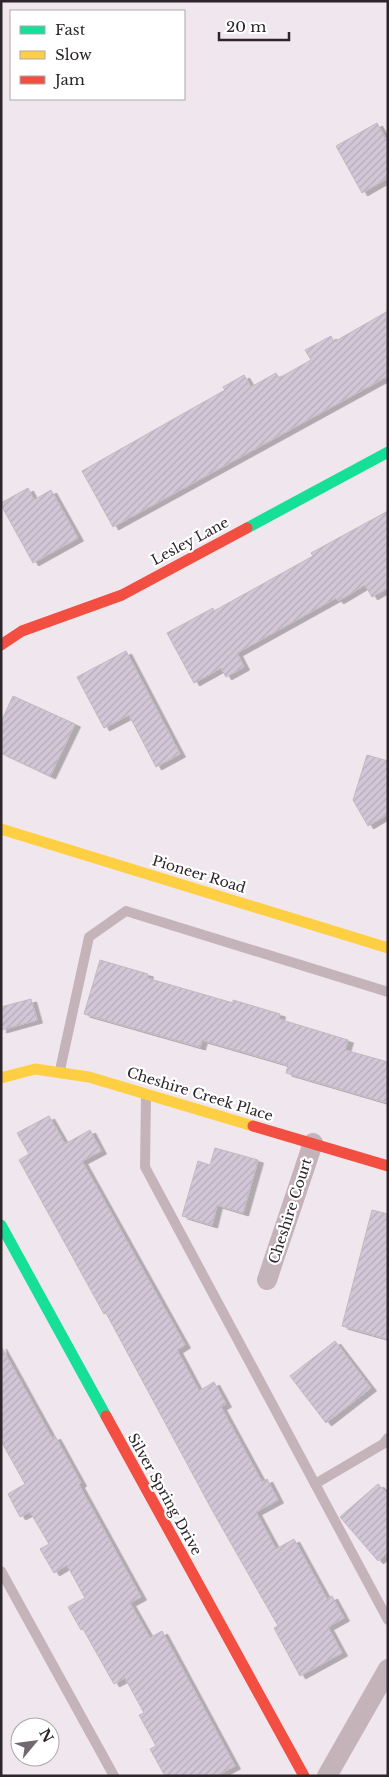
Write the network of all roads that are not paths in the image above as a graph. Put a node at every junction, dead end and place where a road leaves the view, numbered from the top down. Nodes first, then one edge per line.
1 (388, 452) edge
2 (1, 645) edge
3 (1, 829) edge
4 (388, 948) edge
5 (388, 992) edge
6 (60, 1072) junction
7 (1, 1078) edge
8 (146, 1093) junction
9 (313, 1143) junction
10 (388, 1166) edge
11 (1, 1225) edge
12 (267, 1280) dead end
13 (388, 1438) edge
14 (315, 1484) junction
15 (1, 1571) edge
16 (388, 1620) edge
17 (388, 1670) edge
18 (114, 1776) edge
19 (304, 1776) edge
20 (327, 1776) edge

1 - 2 street, Lesley Lane
3 - 4 street, Pioneer Road
5 - 6 lane
6 - 7 street, Cheshire Creek Place
6 - 8 street, Cheshire Creek Place
8 - 9 street, Cheshire Creek Place
8 - 14 lane
9 - 10 street, Cheshire Creek Place
9 - 12 street, Cheshire Court
11 - 19 street, Silver Spring Drive
13 - 14 lane
14 - 16 lane
15 - 18 lane
17 - 20 street

